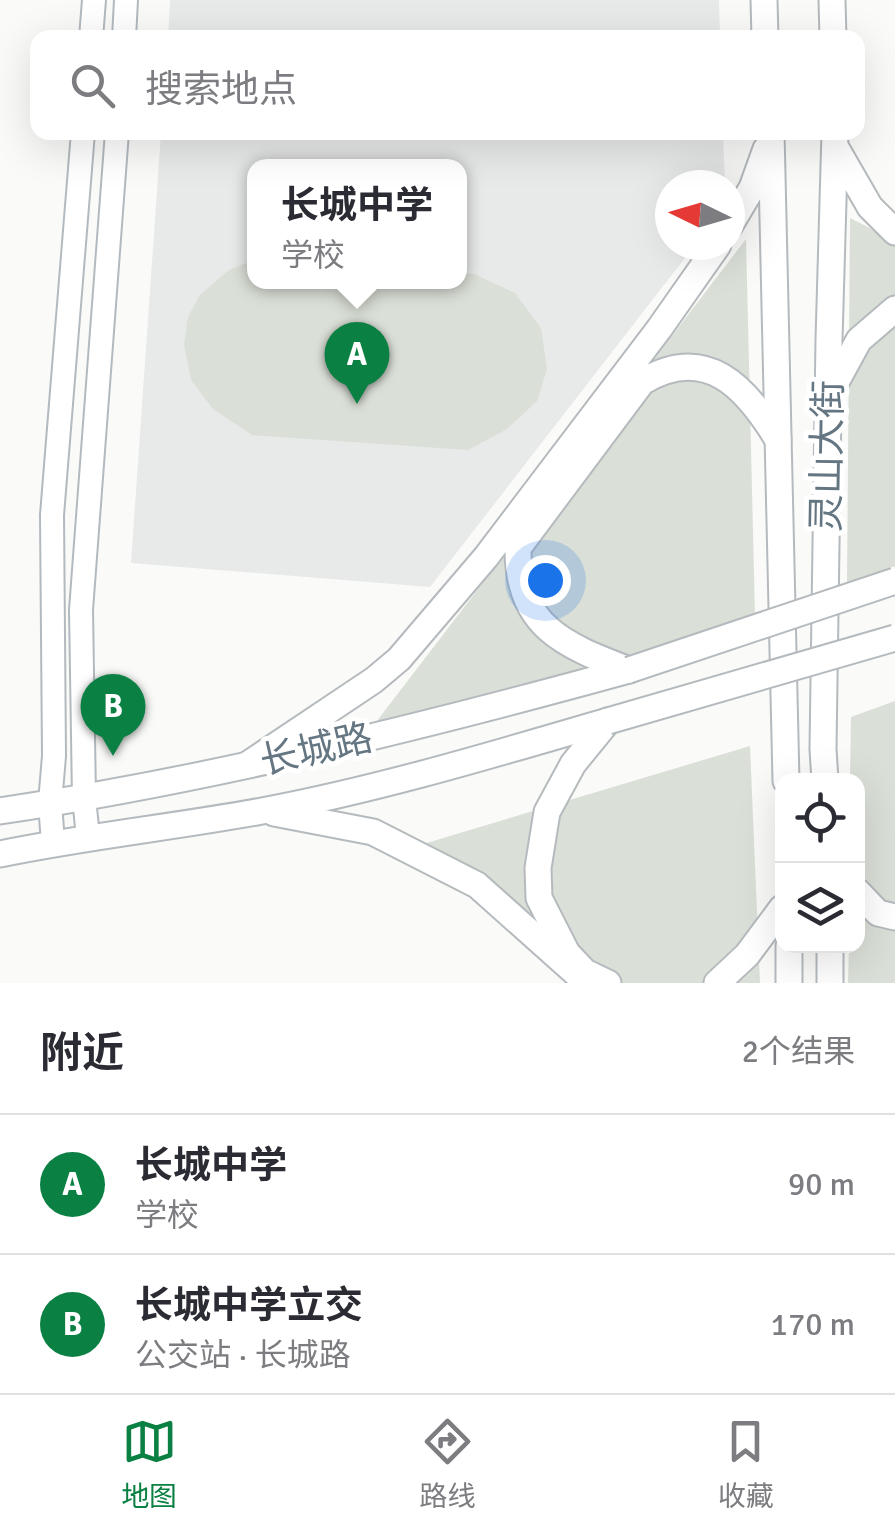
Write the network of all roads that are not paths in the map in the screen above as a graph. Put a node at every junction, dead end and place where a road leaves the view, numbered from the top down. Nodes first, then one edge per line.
1 (94, 0) edge
2 (126, 0) edge
3 (764, 0) edge
4 (832, 0) edge
5 (92, 30) edge
6 (124, 30) edge
7 (766, 30) edge
8 (833, 30) edge
9 (82, 140) edge
10 (115, 140) edge
11 (769, 140) edge
12 (771, 140) edge
13 (836, 140) edge
14 (745, 200) edge
15 (895, 232) edge
16 (707, 260) edge
17 (895, 309) edge
18 (828, 398) junction
19 (779, 441) junction
20 (895, 581) edge
21 (895, 638) edge
22 (628, 670) junction
23 (608, 722) junction
24 (247, 765) junction
25 (786, 773) edge
26 (824, 773) edge
27 (84, 798) junction
28 (50, 803) junction
29 (0, 810) edge
30 (264, 811) junction
31 (88, 837) junction
32 (53, 843) junction
33 (0, 854) edge
34 (865, 899) edge
35 (775, 917) edge
36 (895, 917) edge
37 (789, 953) edge
38 (830, 953) edge
39 (586, 983) edge
40 (608, 983) edge
41 (717, 983) edge
42 (789, 983) edge
43 (830, 983) edge

1 - 5 main road
2 - 6 main road
3 - 7 main road
4 - 8 main road
9 - 28 main road
10 - 27 main road
11 - 14 main road
12 - 19 main road, 灵山大街
13 - 15 main road
13 - 18 main road, 灵山大街
16 - 24 main road
17 - 18 main road
18 - 26 main road, 灵山大街
19 - 22 main road
19 - 25 main road, 灵山大街
20 - 22 main road, 长城路, bridge
21 - 23 main road, 长城路, bridge
22 - 24 main road, 长城路
23 - 30 main road, 长城路
23 - 40 main road
24 - 27 main road, 长城路
27 - 28 main road, 长城路
27 - 31 main road
28 - 29 main road, 长城路
28 - 32 main road
30 - 31 main road, 长城路
30 - 39 main road
31 - 32 main road, 长城路
32 - 33 main road, 长城路
34 - 36 main road
35 - 41 main road
37 - 42 main road
38 - 43 main road

